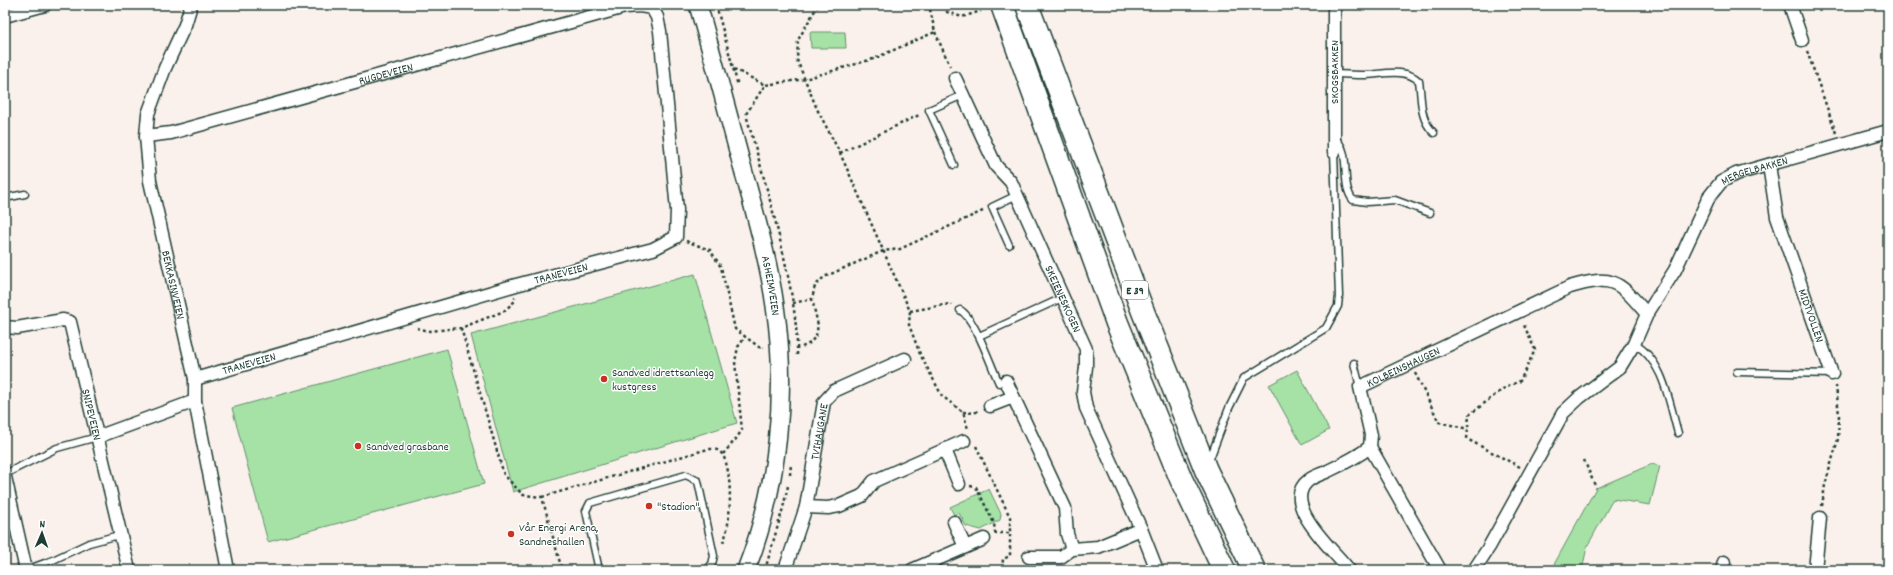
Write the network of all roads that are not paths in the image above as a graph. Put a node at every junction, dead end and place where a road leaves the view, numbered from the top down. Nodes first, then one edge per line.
1 (45, 5) edge
2 (191, 5) edge
3 (698, 5) edge
4 (1002, 5) edge
5 (1027, 5) edge
6 (1334, 5) edge
7 (1790, 5) edge
8 (5, 16) edge
9 (1802, 40) road end
10 (1334, 74) junction
11 (955, 78) road end
12 (963, 95) junction
13 (1888, 131) edge
14 (1434, 133) dead end
15 (146, 136) junction
16 (1334, 138) junction
17 (1334, 152) joint
18 (954, 165) dead end
19 (1769, 165) junction
20 (24, 194) dead end
21 (1017, 195) junction
22 (5, 198) edge
23 (1430, 213) dead end
24 (676, 237) joint
25 (1009, 245) dead end
26 (1062, 298) junction
27 (960, 310) road end
28 (1647, 314) junction
29 (5, 327) edge
30 (979, 336) junction
31 (1634, 344) junction
32 (906, 359) dead end
33 (1354, 363) dead end
34 (1737, 372) dead end
35 (1832, 374) joint
36 (195, 379) junction
37 (1002, 382) joint
38 (1360, 387) junction
39 (1014, 397) junction
40 (195, 401) junction
41 (990, 406) dead end
42 (1678, 433) dead end
43 (97, 437) junction
44 (968, 437) road end
45 (1370, 447) junction
46 (945, 450) junction
47 (1206, 470) junction
48 (5, 474) edge
49 (5, 477) edge
50 (959, 484) road end
51 (806, 506) junction
52 (1820, 518) road end
53 (954, 522) dead end
54 (1141, 529) junction
55 (119, 535) junction
56 (984, 539) dead end
57 (965, 547) junction
58 (1072, 549) junction
59 (1029, 557) dead end
60 (26, 570) edge
61 (129, 570) edge
62 (228, 570) edge
63 (599, 570) edge
64 (707, 570) edge
65 (746, 570) edge
66 (785, 570) edge
67 (912, 570) edge
68 (1157, 570) edge
69 (1224, 570) edge
70 (1254, 570) edge
71 (1349, 570) edge
72 (1440, 570) edge
73 (1474, 570) edge
74 (1815, 570) edge

1 - 8 street
2 - 15 street, BEKKASINVEIEN
3 - 65 main road, ASHEIMVEIEN
4 - 69 highway, E 39
5 - 47 highway, E 39
6 - 10 street, SKOGSBAKKEN
7 - 9 street
10 - 14 lane
10 - 16 street, SKOGSBAKKEN
11 - 12 street, SKEIENESKOGEN
12 - 18 lane
12 - 21 street, SKEIENESKOGEN
13 - 19 street, MERGELBAKKEN
15 - 24 street, RUGDEVEIEN
15 - 36 street, BEKKASINVEIEN
16 - 17 street, SKOGSBAKKEN
16 - 23 lane
17 - 47 lane
19 - 28 street, MERGELBAKKEN
19 - 35 street, MIDTVOLLEN
20 - 22 lane
21 - 25 lane
21 - 26 street, SKEIENESKOGEN
24 - 36 street, TRANEVEIEN
26 - 30 lane
26 - 54 street, SKEIENESKOGEN
27 - 30 lane
28 - 31 street, MERGELBAKKEN
28 - 38 street, KOLBEINSHAUGEN
29 - 43 street, SNIPEVEIEN
30 - 37 lane
31 - 42 lane
31 - 73 street, MERGELBAKKEN
32 - 51 street, TVIHAUGANE
33 - 38 lane
34 - 35 lane
36 - 40 street, BEKKASINVEIEN
37 - 39 street
38 - 45 street, KOLBEINSHAUGEN
39 - 41 street
39 - 58 street
40 - 43 street
40 - 62 street, BEKKASINVEIEN
43 - 48 lane
43 - 55 street, SNIPEVEIEN
44 - 46 street
45 - 71 street
45 - 72 street, KOLBEINSHAUGEN
46 - 50 street
46 - 51 street
47 - 70 highway, E 39
49 - 60 street
51 - 66 street, TVIHAUGANE
52 - 74 street
53 - 57 street
54 - 58 street
54 - 68 street, SKEIENESKOGEN
55 - 60 lane
55 - 61 street, SNIPEVEIEN
56 - 57 street
57 - 67 street
58 - 59 street
63 - 64 lane

